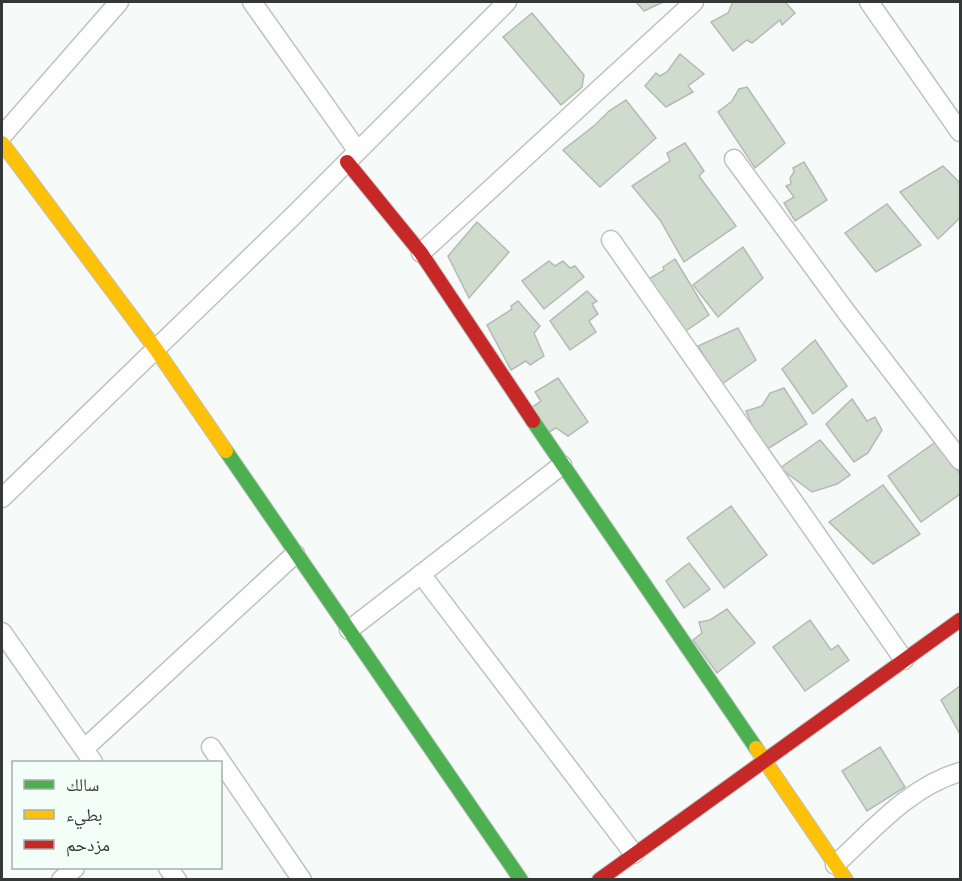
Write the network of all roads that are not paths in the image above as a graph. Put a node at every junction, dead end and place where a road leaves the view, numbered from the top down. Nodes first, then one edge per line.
1 (119, 2) edge
2 (252, 2) edge
3 (507, 2) edge
4 (694, 2) edge
5 (869, 2) edge
6 (960, 132) edge
7 (2, 136) edge
8 (2, 143) edge
9 (352, 156) junction
10 (734, 159) dead end
11 (611, 240) dead end
12 (421, 253) junction
13 (155, 348) junction
14 (960, 460) edge
15 (562, 465) junction
16 (2, 498) edge
17 (295, 554) junction
18 (421, 574) junction
19 (960, 620) edge
20 (349, 630) junction
21 (2, 632) edge
22 (904, 660) junction
23 (211, 747) dead end
24 (88, 756) edge
25 (765, 760) junction
26 (221, 761) edge
27 (222, 763) edge
28 (960, 772) edge
29 (634, 854) junction
30 (834, 865) junction
31 (73, 869) edge
32 (61, 879) edge
33 (302, 879) edge
34 (521, 879) edge
35 (599, 879) edge
36 (846, 879) edge

1 - 7 street
2 - 9 street
3 - 9 street
4 - 12 street
5 - 6 street
8 - 13 street
9 - 12 street
9 - 13 street
10 - 14 street
11 - 22 street
12 - 15 street
13 - 16 street
13 - 17 street
15 - 18 street
15 - 25 street
17 - 20 street
17 - 24 street
18 - 20 street
18 - 29 street
19 - 22 street
20 - 34 street
21 - 24 street
22 - 25 street
23 - 26 street
25 - 29 street
25 - 30 street
27 - 33 street
28 - 30 street
29 - 35 street
30 - 36 street
31 - 32 street

